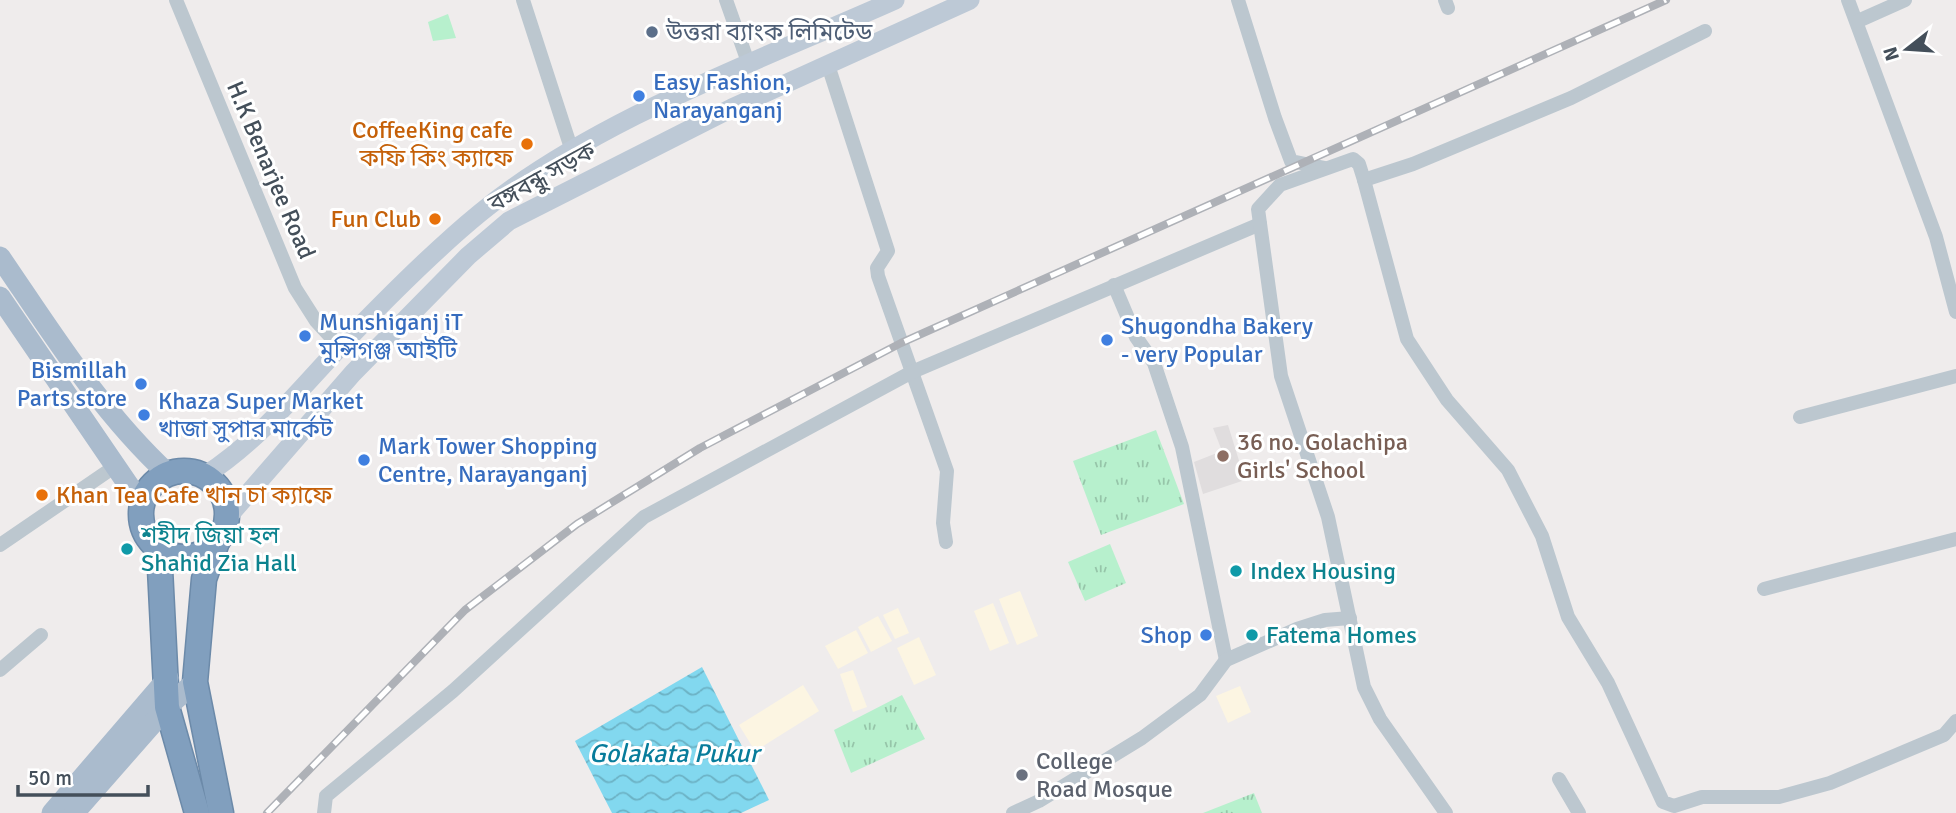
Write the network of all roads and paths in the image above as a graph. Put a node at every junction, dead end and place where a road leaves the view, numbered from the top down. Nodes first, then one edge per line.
1 (176, 0) edge
2 (523, 0) edge
3 (726, 0) edge
4 (895, 0) edge
5 (970, 0) edge
6 (1238, 0) edge
7 (1847, 0) edge
8 (1905, 0) edge
9 (1858, 21) junction
10 (1705, 31) dead end
11 (749, 65) junction
12 (828, 65) junction
13 (572, 151) junction
14 (1326, 168) junction
15 (1364, 180) junction
16 (1260, 224) junction
17 (0, 257) edge
18 (1114, 285) junction
19 (0, 296) edge
20 (1956, 312) edge
21 (340, 347) junction
22 (912, 372) junction
23 (1956, 376) edge
24 (1800, 417) dead end
25 (117, 466) junction
26 (168, 474) junction
27 (204, 476) junction
28 (142, 505) junction
29 (226, 519) junction
30 (1956, 540) edge
31 (217, 542) junction
32 (946, 542) dead end
33 (0, 545) edge
34 (159, 549) junction
35 (1764, 589) dead end
36 (1350, 618) junction
37 (41, 635) dead end
38 (1226, 660) junction
39 (0, 670) edge
40 (167, 678) junction
41 (195, 682) junction
42 (167, 706) junction
43 (1956, 721) edge
44 (1559, 779) dead end
45 (52, 813) edge
46 (74, 813) edge
47 (197, 813) edge
48 (221, 813) edge
49 (324, 813) edge
50 (1013, 813) edge
51 (1446, 813) edge
52 (1579, 813) edge

1 - 21 street, H.K Benarjee Road
2 - 13 street
3 - 11 street
4 - 11 main road, বঙ্গবন্ধু সড়ক
5 - 12 main road, বঙ্গবন্ধু সড়ক
6 - 14 street
7 - 9 street
8 - 9 street
9 - 20 street
10 - 15 street
11 - 13 main road, বঙ্গবন্ধু সড়ক
12 - 22 street
12 - 29 main road, বঙ্গবন্ধু সড়ক
13 - 21 main road, বঙ্গবন্ধু সড়ক
14 - 15 street
14 - 16 street
15 - 43 street
16 - 18 street
16 - 36 street
17 - 26 main road
18 - 22 street
18 - 38 street
19 - 25 main road
21 - 27 main road, বঙ্গবন্ধু সড়ক
22 - 32 street
22 - 49 street
23 - 24 street
25 - 28 main road
25 - 33 street
26 - 27 highway
26 - 28 highway
27 - 29 highway
28 - 34 highway
29 - 31 highway
30 - 35 street
31 - 34 highway
31 - 41 highway
34 - 40 highway
36 - 38 street
36 - 51 street
37 - 39 street
38 - 50 street
40 - 42 highway
40 - 45 main road
41 - 42 main road
41 - 48 highway
42 - 46 main road
42 - 47 highway
44 - 52 street

